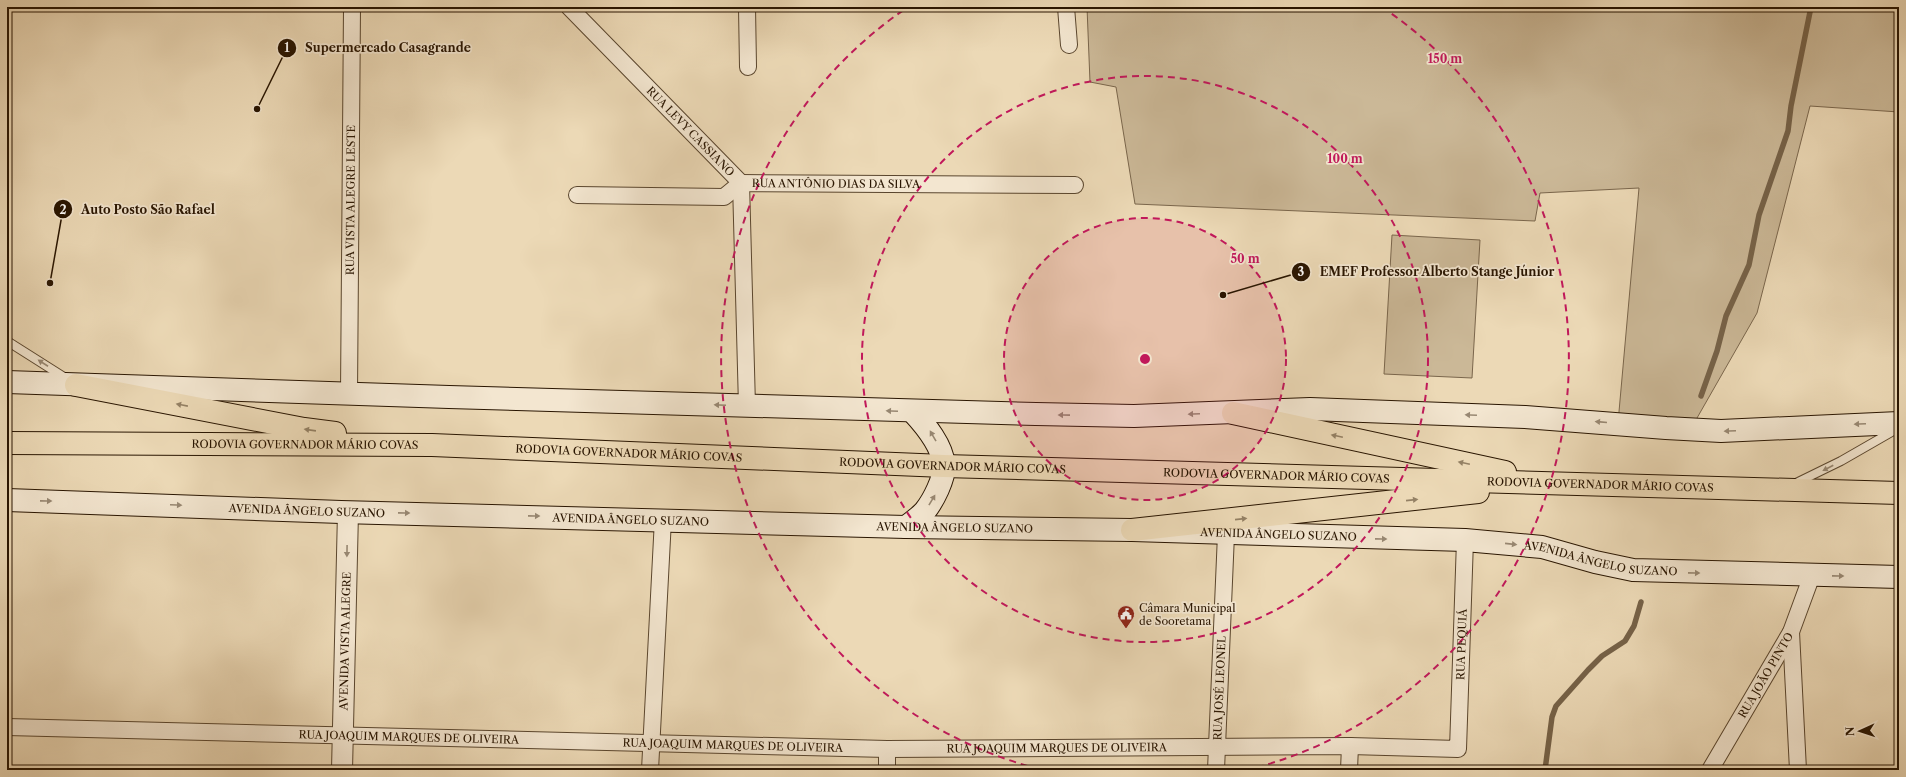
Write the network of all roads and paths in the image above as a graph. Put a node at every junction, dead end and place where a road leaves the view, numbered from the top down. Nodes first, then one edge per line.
1 (352, 7) edge
2 (569, 7) edge
3 (747, 7) edge
4 (1066, 7) edge
5 (1069, 45) dead end
6 (748, 67) dead end
7 (741, 183) junction
8 (1076, 185) dead end
9 (577, 195) dead end
10 (7, 341) edge
11 (7, 382) edge
12 (76, 385) junction
13 (349, 394) junction
14 (747, 406) junction
15 (913, 412) junction
16 (1233, 413) junction
17 (1899, 423) edge
18 (1899, 428) edge
19 (7, 443) edge
20 (432, 446) junction
21 (944, 466) junction
22 (1556, 484) junction
23 (1781, 490) junction
24 (1899, 494) edge
25 (7, 500) edge
26 (348, 512) junction
27 (663, 519) junction
28 (906, 527) junction
29 (1132, 530) junction
30 (1226, 534) junction
31 (1465, 540) junction
32 (1812, 575) junction
33 (1899, 577) edge
34 (1791, 632) junction
35 (7, 727) edge
36 (343, 736) junction
37 (651, 743) junction
38 (1216, 746) junction
39 (1350, 746) junction
40 (887, 749) junction
41 (1458, 749) joint
42 (342, 770) edge
43 (650, 770) edge
44 (887, 770) edge
45 (1216, 770) edge
46 (1349, 770) edge
47 (1710, 770) edge
48 (1798, 770) edge

1 - 13 street, RUA VISTA ALEGRE LESTE
2 - 7 street, RUA LEVY CASSIANO
3 - 6 street
4 - 5 street
7 - 8 street, RUA ANTÔNIO DIAS DA SILVA
7 - 9 street, RUA ANTÔNIO DIAS DA SILVA
7 - 14 street, RUA LEVY CASSIANO
12 -> 10 lane
11 - 12 main road
12 - 13 main road
20 -> 12 highway
14 -> 13 main road
15 -> 14 main road
16 -> 15 main road
21 -> 15 main road
17 -> 16 main road
22 -> 16 highway
18 -> 23 lane
19 - 20 highway, RODOVIA GOVERNADOR MÁRIO COVAS
20 - 21 highway, RODOVIA GOVERNADOR MÁRIO COVAS
21 - 22 highway, RODOVIA GOVERNADOR MÁRIO COVAS
28 -> 21 main road
22 - 23 highway, RODOVIA GOVERNADOR MÁRIO COVAS
29 -> 22 highway
23 - 24 highway, RODOVIA GOVERNADOR MÁRIO COVAS
25 -> 26 main road, AVENIDA ÂNGELO SUZANO
26 -> 27 main road, AVENIDA ÂNGELO SUZANO
26 -> 36 street, AVENIDA VISTA ALEGRE
27 - 28 main road, AVENIDA ÂNGELO SUZANO
27 - 37 street
28 - 29 main road, AVENIDA ÂNGELO SUZANO
29 - 30 main road, AVENIDA ÂNGELO SUZANO
30 -> 31 main road, AVENIDA ÂNGELO SUZANO
30 - 38 street, RUA JOSÉ LEONEL
31 -> 32 main road, AVENIDA ÂNGELO SUZANO
31 - 41 street, RUA PEQUIÁ
32 -> 33 main road, AVENIDA ÂNGELO SUZANO
32 - 34 street, RUA JOÃO PINTO
34 - 47 street, RUA JOÃO PINTO
34 - 48 street
35 - 36 street, RUA JOAQUIM MARQUES DE OLIVEIRA
36 - 37 street, RUA JOAQUIM MARQUES DE OLIVEIRA
36 - 42 street, AVENIDA VISTA ALEGRE
37 - 40 street, RUA JOAQUIM MARQUES DE OLIVEIRA
37 - 43 street
38 - 39 street, RUA JOAQUIM MARQUES DE OLIVEIRA
38 - 40 street, RUA JOAQUIM MARQUES DE OLIVEIRA
38 - 45 street, RUA JOSÉ LEONEL
39 - 41 street, RUA JOAQUIM MARQUES DE OLIVEIRA
39 - 46 street
40 - 44 street

